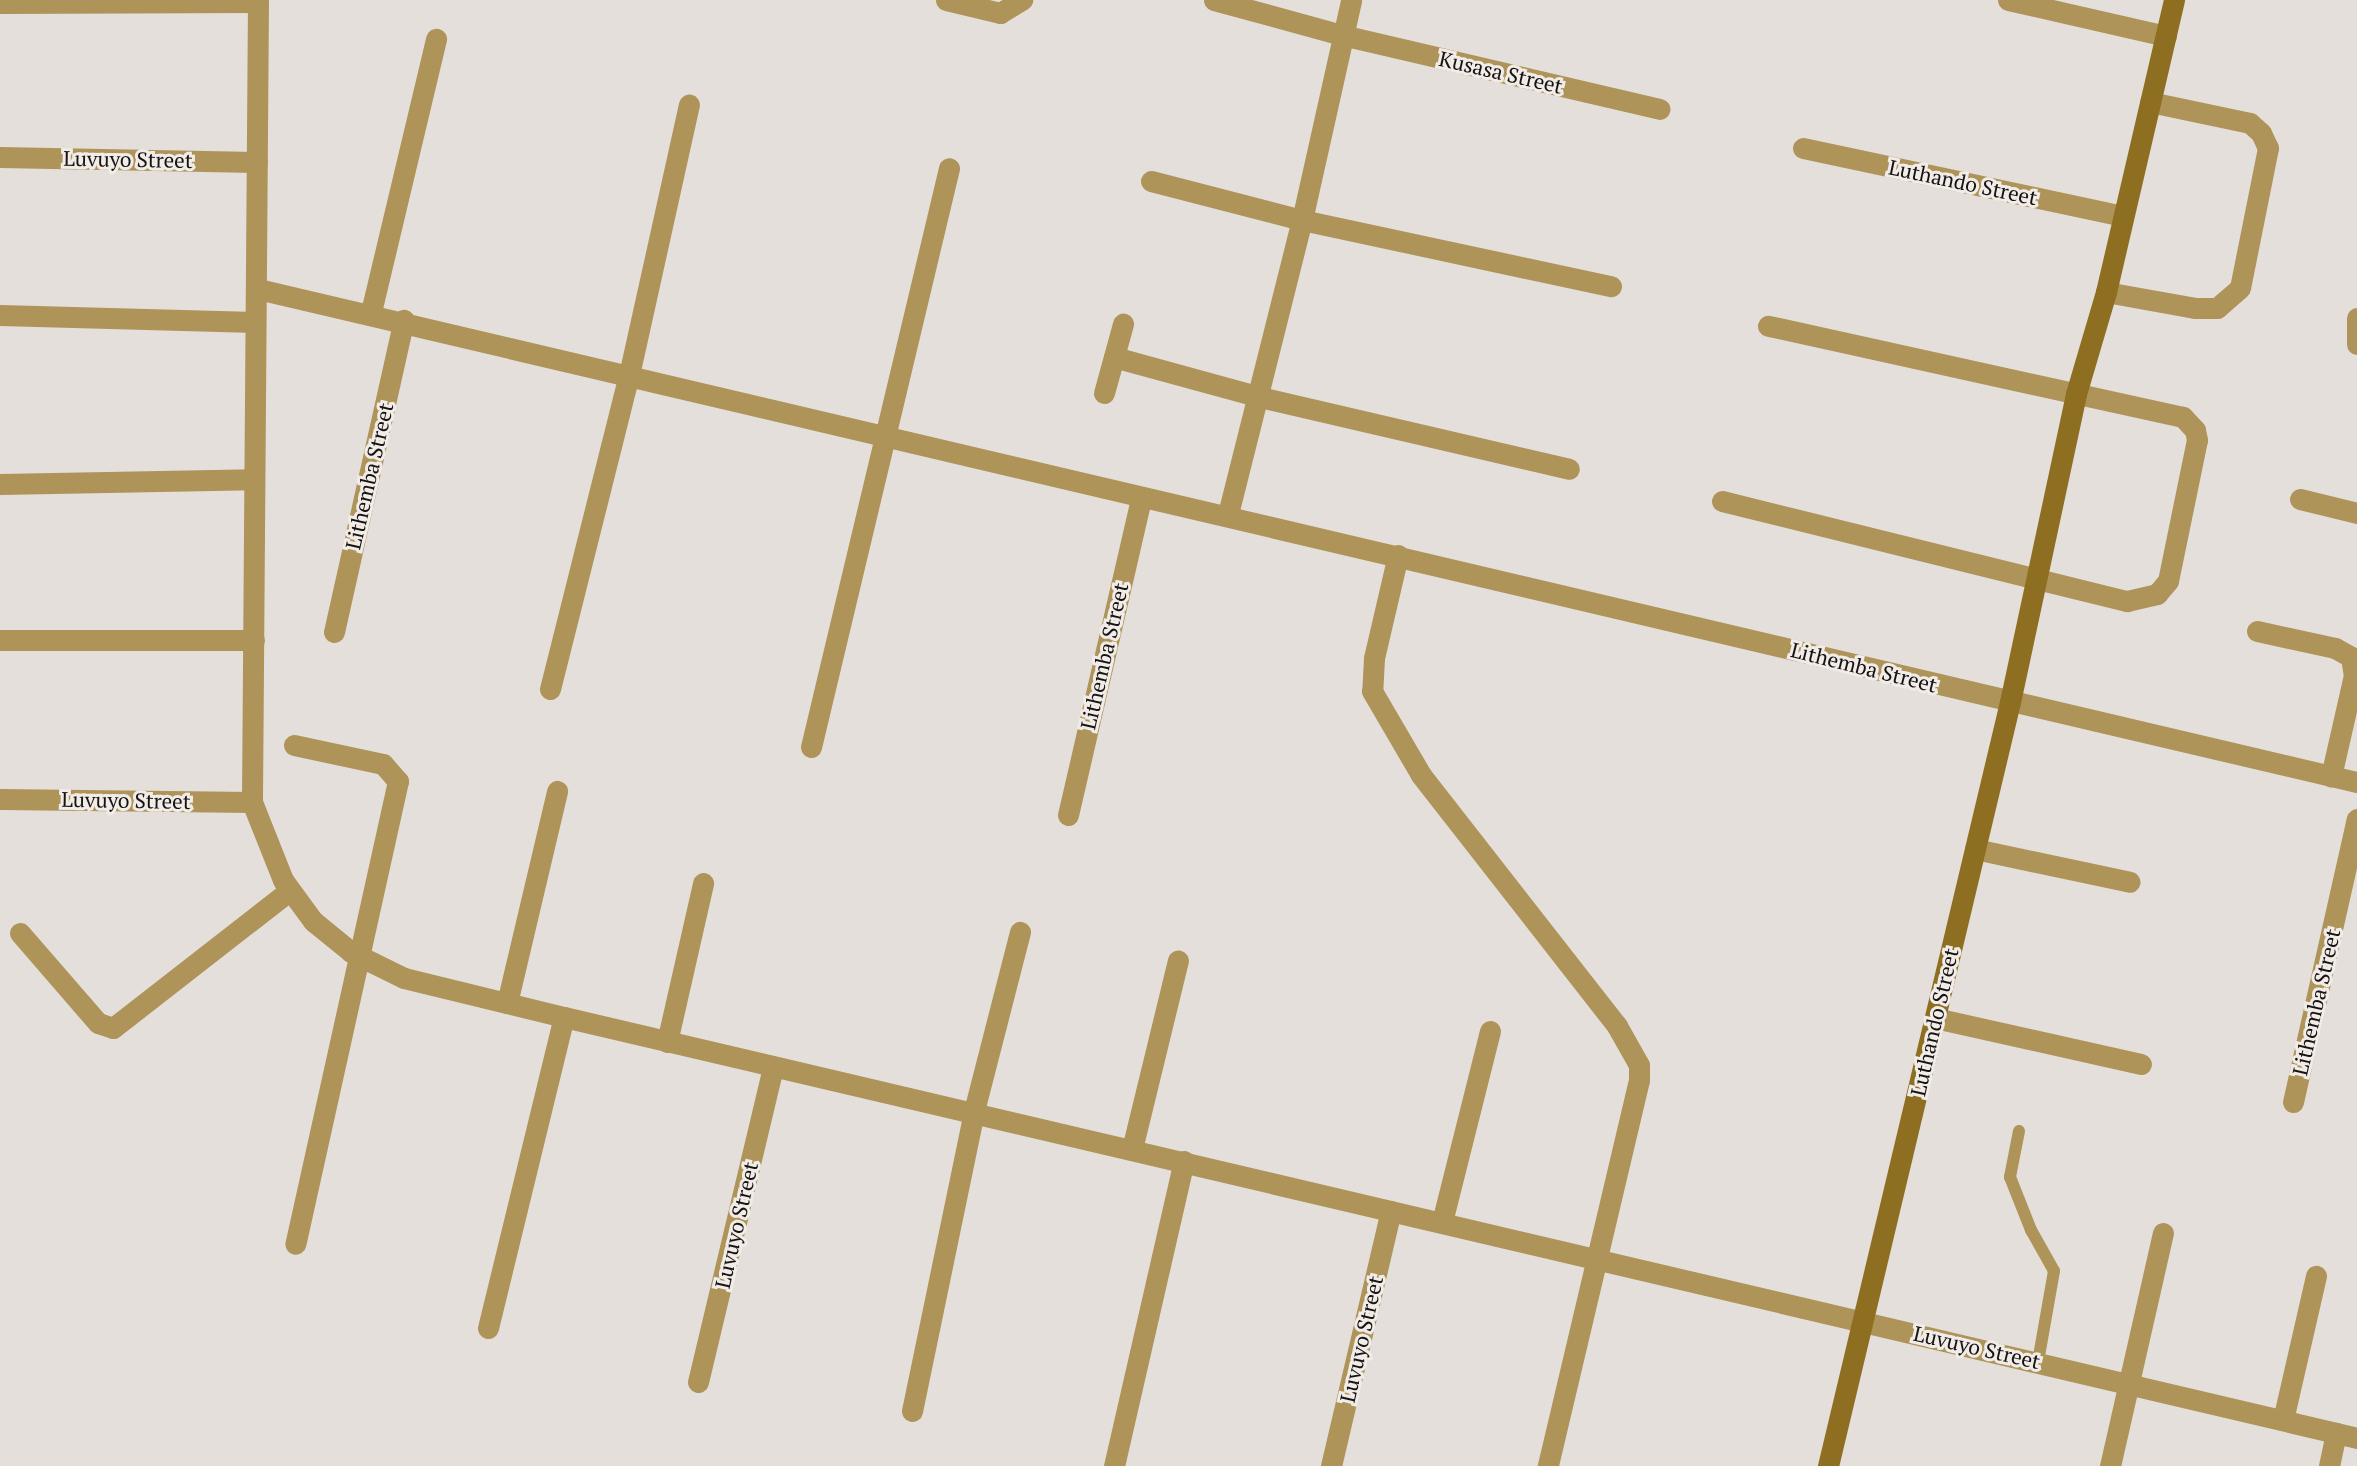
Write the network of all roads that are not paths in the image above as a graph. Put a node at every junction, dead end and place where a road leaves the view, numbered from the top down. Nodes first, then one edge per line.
1 (946, 0) edge
2 (1022, 0) edge
3 (1214, 0) edge
4 (1351, 0) edge
5 (2008, 0) edge
6 (2174, 0) edge
7 (258, 1) edge
8 (0, 3) edge
9 (1342, 35) junction
10 (2166, 36) junction
11 (436, 39) dead end
12 (2150, 102) junction
13 (690, 105) dead end
14 (1659, 109) dead end
15 (1803, 148) dead end
16 (0, 157) edge
17 (257, 162) junction
18 (949, 168) dead end
19 (1151, 181) dead end
20 (2122, 216) junction
21 (1302, 220) junction
22 (1611, 286) dead end
23 (258, 289) junction
24 (2106, 292) junction
25 (371, 312) junction
26 (0, 314) edge
27 (2357, 318) edge
28 (404, 320) junction
29 (255, 322) junction
30 (1123, 324) dead end
31 (1768, 326) dead end
32 (2357, 344) edge
33 (1114, 357) junction
34 (629, 374) junction
35 (1104, 393) dead end
36 (2076, 394) junction
37 (1260, 397) junction
38 (885, 438) junction
39 (1569, 469) dead end
40 (253, 479) junction
41 (0, 484) edge
42 (1141, 498) junction
43 (2300, 499) dead end
44 (1722, 501) dead end
45 (2357, 513) edge
46 (1228, 514) junction
47 (1398, 555) junction
48 (2038, 578) junction
49 (2257, 631) dead end
50 (334, 632) dead end
51 (0, 640) edge
52 (254, 640) junction
53 (550, 690) dead end
54 (2010, 702) junction
55 (294, 745) dead end
56 (811, 747) dead end
57 (2331, 776) junction
58 (2357, 782) edge
59 (557, 791) dead end
60 (0, 799) edge
61 (252, 802) junction
62 (1068, 815) dead end
63 (2357, 820) edge
64 (1975, 849) junction
65 (2130, 882) dead end
66 (704, 883) dead end
67 (290, 890) junction
68 (1020, 932) dead end
69 (20, 933) dead end
70 (356, 956) junction
71 (1178, 961) dead end
72 (507, 1003) junction
73 (564, 1017) junction
74 (1935, 1018) junction
75 (1490, 1031) dead end
76 (667, 1042) junction
77 (2141, 1064) dead end
78 (773, 1067) junction
79 (2293, 1102) dead end
80 (974, 1111) junction
81 (2019, 1131) dead end
82 (1132, 1149) junction
83 (1184, 1161) junction
84 (1391, 1211) junction
85 (1442, 1222) junction
86 (2163, 1233) dead end
87 (295, 1244) dead end
88 (1596, 1261) junction
89 (2316, 1276) dead end
90 (1863, 1321) junction
91 (488, 1328) dead end
92 (2038, 1362) junction
93 (698, 1382) dead end
94 (2129, 1383) junction
95 (912, 1411) dead end
96 (2283, 1420) junction
97 (2347, 1436) edge
98 (1114, 1466) edge
99 (1331, 1466) edge
100 (1548, 1466) edge
101 (1828, 1466) edge
102 (2110, 1466) edge
103 (2329, 1466) edge

1 - 2 street
3 - 9 street, Kusasa Street
4 - 9 street
5 - 10 street
6 - 10 street, Luthando Street
7 - 8 street, Luvuyo Street
7 - 17 street, Luvuyo Street
9 - 14 street, Kusasa Street
9 - 21 street
10 - 12 street, Luthando Street
11 - 25 street
12 - 20 street, Luthando Street
12 - 24 street
13 - 34 street
15 - 20 street, Luthando Street
16 - 17 street, Luvuyo Street
17 - 23 street, Luvuyo Street
18 - 38 street
19 - 21 street
20 - 24 street, Luthando Street
21 - 22 street
21 - 37 street
23 - 25 street, Lithemba Street
23 - 29 street, Luvuyo Street
24 - 36 street, Luthando Street
25 - 28 street, Lithemba Street
26 - 29 street
27 - 32 street
28 - 34 street, Lithemba Street
28 - 50 street, Lithemba Street
29 - 40 street, Luvuyo Street
30 - 33 street
31 - 36 street
33 - 35 street
33 - 37 street
34 - 38 street, Lithemba Street
34 - 53 street
36 - 48 street, Luthando Street
36 - 48 street
37 - 39 street
37 - 46 street
38 - 42 street, Lithemba Street
38 - 56 street
40 - 41 street
40 - 52 street, Luvuyo Street
42 - 46 street, Lithemba Street
42 - 62 street, Lithemba Street
43 - 45 street
44 - 48 street
46 - 47 street, Lithemba Street
47 - 54 street, Lithemba Street
47 - 88 street
48 - 54 street, Luthando Street
49 - 57 street
51 - 52 street
52 - 61 street, Luvuyo Street
54 - 57 street, Lithemba Street
54 - 64 street, Luthando Street
55 - 70 street
57 - 58 street, Lithemba Street
59 - 72 street
60 - 61 street, Luvuyo Street
61 - 67 street, Luvuyo Street
63 - 79 street, Lithemba Street
64 - 65 street
64 - 74 street, Luthando Street
66 - 76 street
67 - 69 street
67 - 70 street, Luvuyo Street
68 - 80 street
70 - 72 street, Luvuyo Street
70 - 87 street
71 - 82 street
72 - 73 street, Luvuyo Street
73 - 76 street, Luvuyo Street
73 - 91 street
74 - 77 street
74 - 90 street, Luthando Street
75 - 85 street
76 - 78 street, Luvuyo Street
78 - 80 street, Luvuyo Street
78 - 93 street, Luvuyo Street
80 - 82 street, Luvuyo Street
80 - 95 street
81 - 92 lane
82 - 83 street, Luvuyo Street
83 - 84 street, Luvuyo Street
83 - 98 street
84 - 85 street, Luvuyo Street
84 - 99 street, Luvuyo Street
85 - 88 street, Luvuyo Street
86 - 94 street
88 - 90 street, Luvuyo Street
88 - 100 street
89 - 96 street
90 - 92 street, Luvuyo Street
90 - 101 street, Luthando Street
92 - 94 street, Luvuyo Street
94 - 96 street, Luvuyo Street
94 - 102 street
96 - 97 street, Luvuyo Street
97 - 103 street

